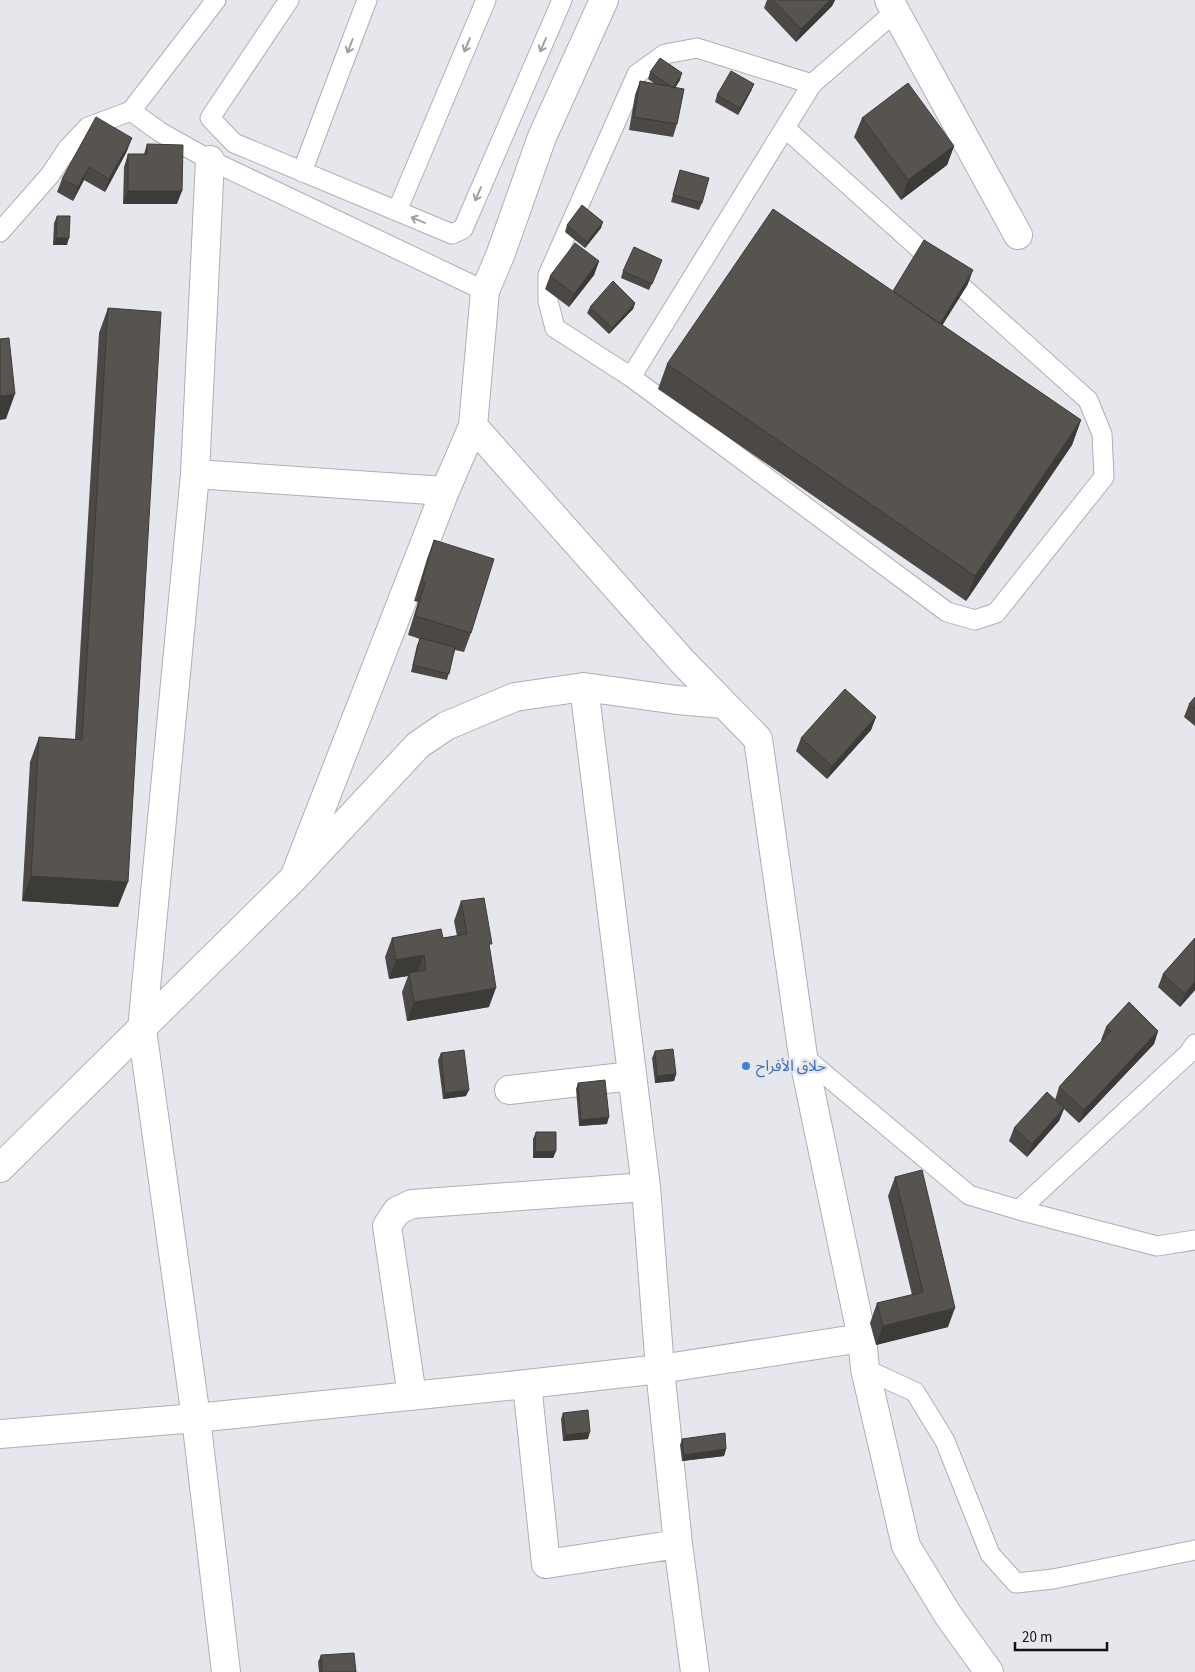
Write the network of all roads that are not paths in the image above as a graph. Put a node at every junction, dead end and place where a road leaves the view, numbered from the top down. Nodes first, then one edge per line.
1 (216, 0) edge
2 (289, 0) edge
3 (367, 0) edge
4 (486, 0) edge
5 (562, 0) edge
6 (604, 0) edge
7 (892, 5) edge
8 (812, 84) junction
9 (131, 111) junction
10 (785, 128) junction
11 (210, 160) junction
12 (302, 172) junction
13 (397, 211) junction
14 (0, 232) edge
15 (1018, 235) dead end
16 (485, 291) junction
17 (631, 378) junction
18 (474, 426) junction
19 (195, 474) junction
20 (445, 491) junction
21 (584, 687) junction
22 (724, 704) junction
23 (294, 878) junction
24 (142, 1030) junction
25 (1193, 1054) edge
26 (803, 1056) junction
27 (632, 1076) junction
28 (508, 1090) dead end
29 (0, 1168) edge
30 (646, 1187) junction
31 (1019, 1210) junction
32 (1195, 1240) edge
33 (862, 1338) junction
34 (660, 1368) junction
35 (865, 1369) junction
36 (527, 1384) junction
37 (412, 1396) junction
38 (196, 1418) junction
39 (0, 1434) edge
40 (678, 1544) junction
41 (1195, 1550) edge
42 (226, 1672) edge
43 (695, 1672) edge
44 (989, 1672) edge

1 - 9 lane
2 - 12 lane
3 -> 12 lane
4 -> 13 lane
5 -> 13 lane
6 - 16 street
7 - 8 lane
7 - 15 street
8 - 10 lane
8 - 17 lane
9 - 11 lane
9 - 14 lane
10 - 17 lane
10 - 17 lane
11 - 16 lane
11 - 19 street
12 - 13 lane
16 - 18 street
18 - 20 street
18 - 22 street
19 - 20 street
19 - 24 street
20 - 23 street
21 - 22 street
21 - 23 street
21 - 27 street
22 - 26 street
23 - 24 street
24 - 29 street
24 - 38 street
25 - 31 lane
26 - 31 lane
26 - 33 street
27 - 28 street
27 - 30 street
30 - 34 street
30 - 37 street
31 - 32 lane
33 - 34 street
33 - 35 street
34 - 36 street
34 - 40 street
35 - 41 lane
35 - 44 street
36 - 37 street
36 - 40 street
37 - 38 street
38 - 39 street
38 - 42 street
40 - 43 street

